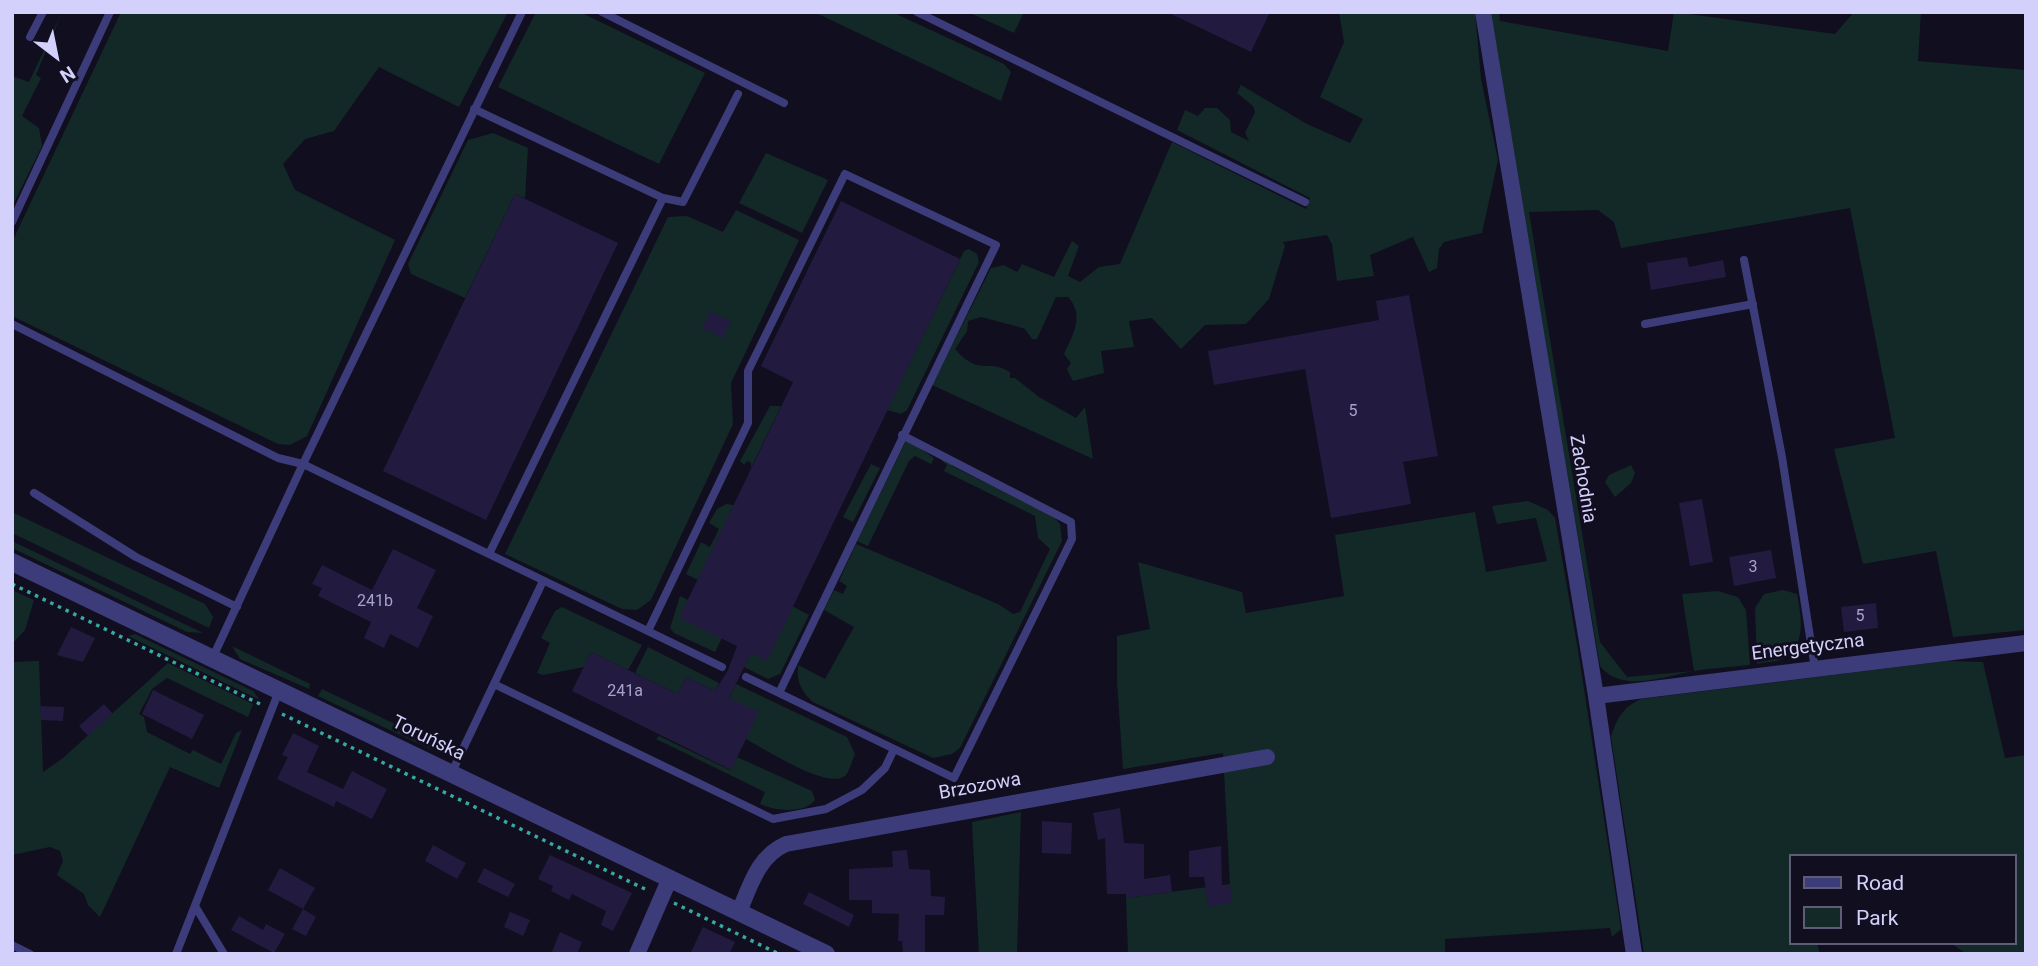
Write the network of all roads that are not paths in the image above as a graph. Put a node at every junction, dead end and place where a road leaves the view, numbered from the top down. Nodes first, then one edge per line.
1 (43, 12) edge
2 (110, 12) edge
3 (522, 12) edge
4 (602, 12) edge
5 (917, 12) edge
6 (1483, 12) edge
7 (30, 37) dead end
8 (738, 94) dead end
9 (784, 103) dead end
10 (474, 110) junction
11 (663, 198) junction
12 (1306, 202) dead end
13 (12, 222) edge
14 (1744, 260) dead end
15 (1753, 304) junction
16 (12, 324) edge
17 (1646, 324) dead end
18 (902, 435) junction
19 (303, 464) junction
20 (34, 493) dead end
21 (489, 554) junction
22 (12, 562) edge
23 (543, 581) junction
24 (237, 607) junction
25 (648, 631) junction
26 (2026, 643) edge
27 (212, 659) junction
28 (722, 667) dead end
29 (1815, 669) junction
30 (746, 677) dead end
31 (494, 684) junction
32 (279, 691) junction
33 (779, 693) junction
34 (1596, 696) junction
35 (894, 749) junction
36 (1267, 757) dead end
37 (451, 774) junction
38 (670, 878) junction
39 (195, 906) junction
40 (739, 912) junction
41 (12, 945) edge
42 (30, 954) edge
43 (176, 954) edge
44 (224, 954) edge
45 (637, 954) edge
46 (826, 954) edge
47 (1634, 954) edge

1 - 7 lane
2 - 13 lane
3 - 10 lane
4 - 9 lane
5 - 12 lane
6 - 34 street, Zachodnia
8 - 11 lane
10 - 11 lane
10 - 19 lane
11 - 21 lane
14 - 15 lane
15 - 17 lane
15 - 29 lane
16 - 19 lane
18 - 25 lane
18 - 33 lane
18 - 35 lane
19 - 21 lane
19 - 24 lane
20 - 24 lane
21 - 23 lane
22 - 27 street, Toruńska
23 - 25 lane
23 - 31 lane
24 - 27 lane
25 - 28 lane
26 - 29 street, Energetyczna
27 - 32 street, Toruńska
29 - 34 street, Energetyczna
30 - 33 lane
31 - 35 lane
31 - 37 lane
32 - 37 street, Toruńska
32 - 39 lane
33 - 35 lane
34 - 47 street, Zachodnia
36 - 40 street, Brzozowa
37 - 38 street, Toruńska
38 - 40 street, Toruńska
38 - 45 street
39 - 43 lane
39 - 44 lane
40 - 46 street, Toruńska
41 - 42 lane

